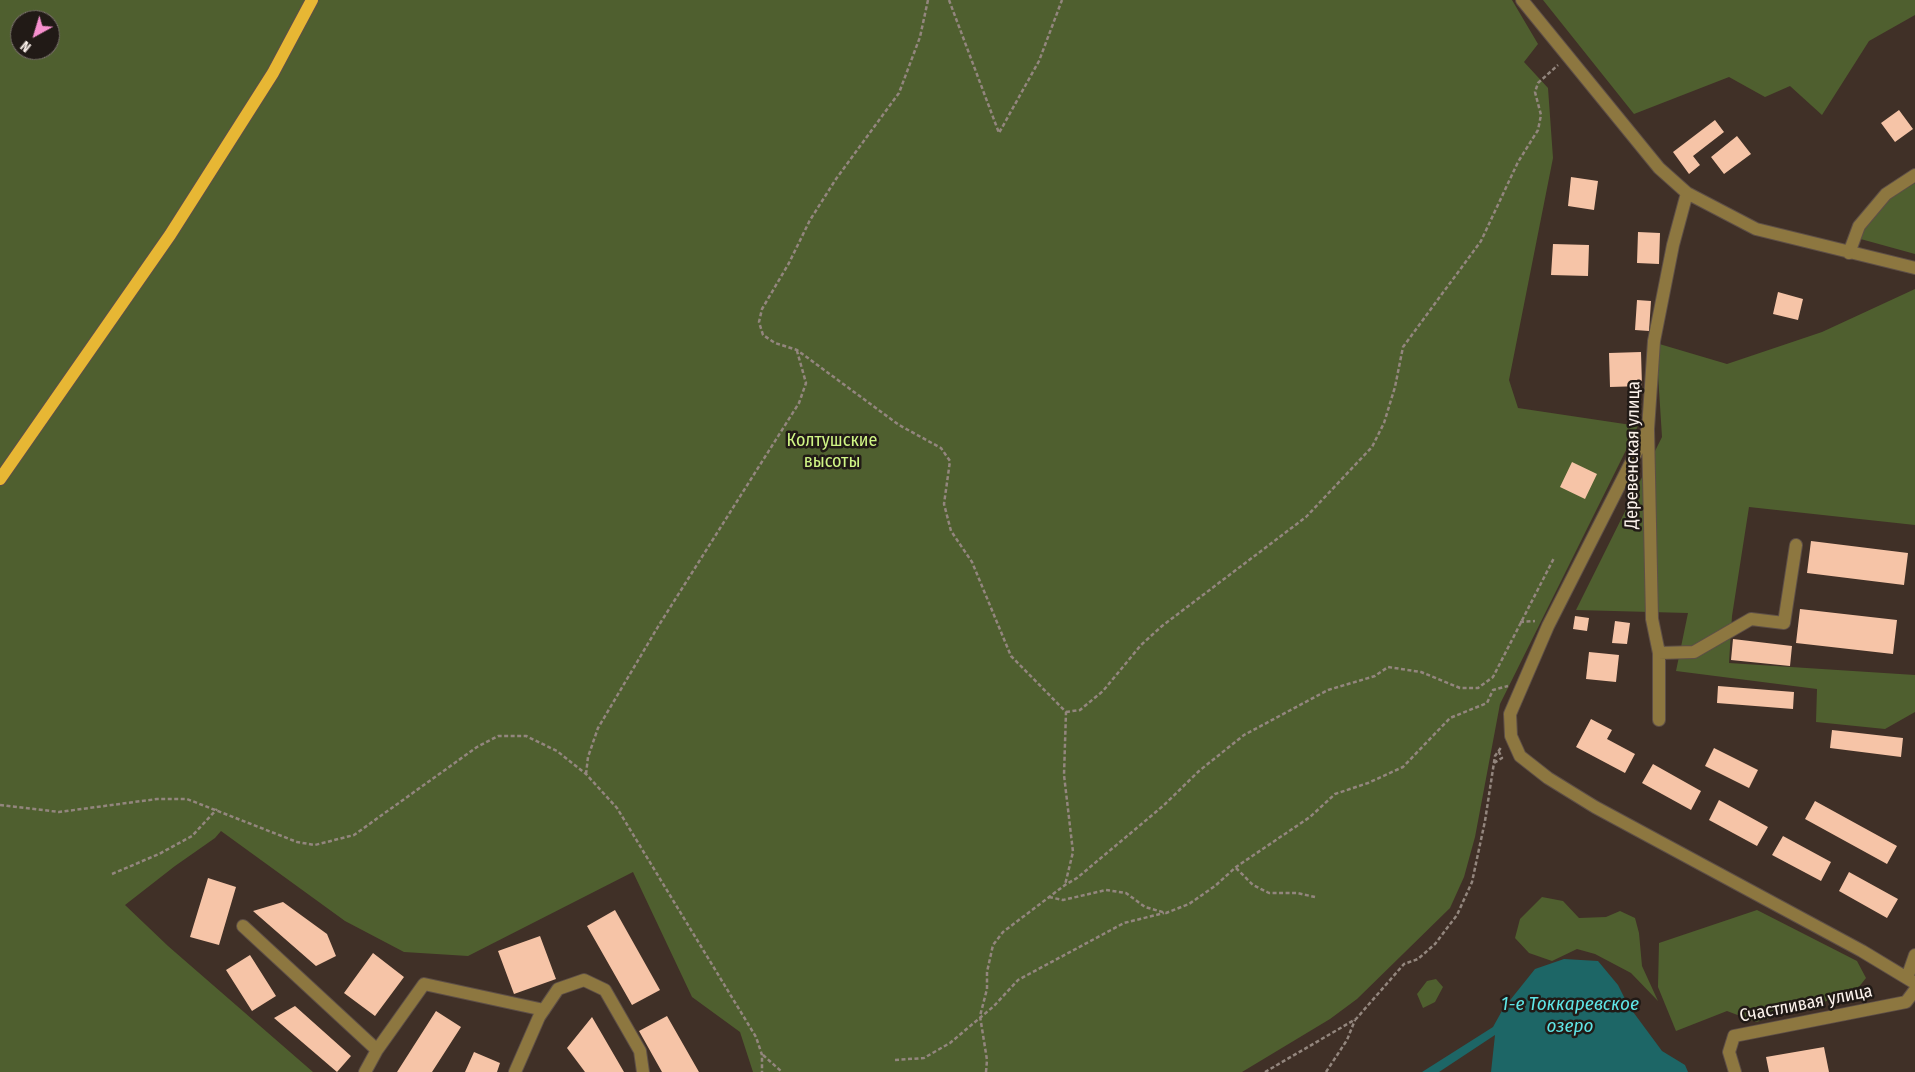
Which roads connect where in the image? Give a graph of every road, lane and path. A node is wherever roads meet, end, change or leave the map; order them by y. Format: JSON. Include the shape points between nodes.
{"nodes":[{"id":1,"x":312,"y":0,"type":"edge"},
{"id":2,"x":928,"y":0,"type":"edge"},
{"id":3,"x":949,"y":0,"type":"edge"},
{"id":4,"x":1062,"y":0,"type":"edge"},
{"id":5,"x":1522,"y":0,"type":"edge"},
{"id":6,"x":1567,"y":57,"type":"junction"},
{"id":7,"x":1915,"y":175,"type":"edge"},
{"id":8,"x":1687,"y":193,"type":"junction"},
{"id":9,"x":1849,"y":253,"type":"junction"},
{"id":10,"x":1915,"y":268,"type":"edge"},
{"id":11,"x":797,"y":350,"type":"junction"},
{"id":12,"x":1648,"y":429,"type":"junction"},
{"id":13,"x":0,"y":479,"type":"edge"},
{"id":14,"x":1796,"y":545,"type":"dead end"},
{"id":15,"x":1554,"y":558,"type":"dead end"},
{"id":16,"x":1659,"y":653,"type":"junction"},
{"id":17,"x":1523,"y":685,"type":"junction"},
{"id":18,"x":1066,"y":712,"type":"junction"},
{"id":19,"x":1659,"y":720,"type":"dead end"},
{"id":20,"x":1498,"y":750,"type":"dead end"},
{"id":21,"x":1495,"y":756,"type":"dead end"},
{"id":22,"x":1494,"y":763,"type":"junction"},
{"id":23,"x":586,"y":774,"type":"junction"},
{"id":24,"x":0,"y":805,"type":"edge"},
{"id":25,"x":217,"y":809,"type":"junction"},
{"id":26,"x":1236,"y":867,"type":"junction"},
{"id":27,"x":112,"y":874,"type":"dead end"},
{"id":28,"x":1065,"y":885,"type":"junction"},
{"id":29,"x":1049,"y":897,"type":"junction"},
{"id":30,"x":1315,"y":897,"type":"dead end"},
{"id":31,"x":1166,"y":913,"type":"junction"},
{"id":32,"x":243,"y":926,"type":"dead end"},
{"id":33,"x":1915,"y":955,"type":"edge"},
{"id":34,"x":1911,"y":980,"type":"edge"},
{"id":35,"x":1915,"y":990,"type":"edge"},
{"id":36,"x":544,"y":1010,"type":"junction"},
{"id":37,"x":980,"y":1016,"type":"junction"},
{"id":38,"x":1356,"y":1019,"type":"junction"},
{"id":39,"x":377,"y":1050,"type":"junction"},
{"id":40,"x":762,"y":1055,"type":"junction"},
{"id":41,"x":895,"y":1060,"type":"dead end"},
{"id":42,"x":365,"y":1072,"type":"edge"},
{"id":43,"x":515,"y":1072,"type":"edge"},
{"id":44,"x":643,"y":1072,"type":"edge"},
{"id":45,"x":762,"y":1072,"type":"edge"},
{"id":46,"x":782,"y":1072,"type":"edge"},
{"id":47,"x":986,"y":1072,"type":"edge"},
{"id":48,"x":1264,"y":1072,"type":"edge"},
{"id":49,"x":1326,"y":1072,"type":"edge"},
{"id":50,"x":1735,"y":1072,"type":"edge"}],
"edges":[{"from":1,"to":13,"type":"main road","via":[[273,73],[170,235]]},
{"from":2,"to":11,"type":"path","via":[[920,37],[898,93],[810,220],[790,263],[762,309],[759,322],[763,335]]},
{"from":3,"to":4,"type":"path","via":[[999,133],[1039,62]]},
{"from":5,"to":6,"type":"street"},
{"from":6,"to":8,"type":"street","via":[[1659,168]]},
{"from":6,"to":18,"type":"path","via":[[1538,83],[1536,92],[1541,116],[1538,130],[1518,162],[1481,241],[1403,347],[1384,423],[1372,446],[1306,517],[1162,626],[1080,710]]},
{"from":7,"to":9,"type":"street","via":[[1886,194],[1859,226]]},
{"from":8,"to":9,"type":"street","via":[[1756,229]]},
{"from":8,"to":12,"type":"street","name":"Деревенская улица","via":[[1654,341]]},
{"from":9,"to":10,"type":"street"},
{"from":11,"to":18,"type":"path","via":[[899,425],[941,448],[950,461],[944,504],[951,531],[972,562],[1011,656]]},
{"from":11,"to":23,"type":"path","via":[[806,383],[799,403],[602,720],[588,757]]},
{"from":12,"to":16,"type":"street","name":"Деревенская улица","via":[[1652,620]]},
{"from":12,"to":17,"type":"street","via":[[1548,626]]},
{"from":14,"to":16,"type":"street","via":[[1784,623],[1751,619],[1694,652]]},
{"from":15,"to":28,"type":"path","via":[[1492,677],[1478,688],[1460,688],[1421,672],[1388,667],[1375,676],[1328,690],[1244,734],[1126,838]]},
{"from":16,"to":19,"type":"street","name":"Деревенская улица"},
{"from":17,"to":26,"type":"path","via":[[1493,690],[1487,703],[1450,718],[1403,767],[1335,794],[1310,817]]},
{"from":17,"to":34,"type":"street","via":[[1510,714],[1511,736],[1520,756],[1548,778]]},
{"from":18,"to":28,"type":"path","via":[[1064,775],[1073,852]]},
{"from":20,"to":22,"type":"path","via":[[1502,758]]},
{"from":21,"to":22,"type":"path"},
{"from":22,"to":38,"type":"path","via":[[1472,882],[1457,915],[1435,944],[1418,959],[1404,964]]},
{"from":23,"to":25,"type":"path","via":[[557,751],[526,736],[498,736],[345,838],[314,845],[297,842]]},
{"from":23,"to":40,"type":"path","via":[[617,808],[756,1037]]},
{"from":24,"to":25,"type":"path","via":[[59,812],[157,799],[187,799]]},
{"from":25,"to":27,"type":"path","via":[[192,836]]},
{"from":26,"to":30,"type":"path","via":[[1253,885],[1269,893]]},
{"from":26,"to":31,"type":"path","via":[[1189,904]]},
{"from":28,"to":29,"type":"path"},
{"from":29,"to":31,"type":"path","via":[[1063,900],[1106,890],[1126,893],[1145,907]]},
{"from":29,"to":37,"type":"path","via":[[1003,932],[993,945]]},
{"from":31,"to":37,"type":"path","via":[[1124,923],[1018,980]]},
{"from":32,"to":39,"type":"street"},
{"from":33,"to":34,"type":"street"},
{"from":35,"to":50,"type":"street","name":"Счастливая улица","via":[[1906,1002],[1734,1036],[1729,1052]]},
{"from":36,"to":39,"type":"street","via":[[424,984]]},
{"from":36,"to":43,"type":"street"},
{"from":36,"to":44,"type":"street","via":[[558,989],[584,980],[605,990],[640,1051]]},
{"from":37,"to":41,"type":"path","via":[[950,1043],[924,1058]]},
{"from":37,"to":47,"type":"path"},
{"from":38,"to":48,"type":"path"},
{"from":38,"to":49,"type":"path","via":[[1347,1040]]},
{"from":39,"to":42,"type":"street"},
{"from":40,"to":45,"type":"path"},
{"from":40,"to":46,"type":"path"}]}
